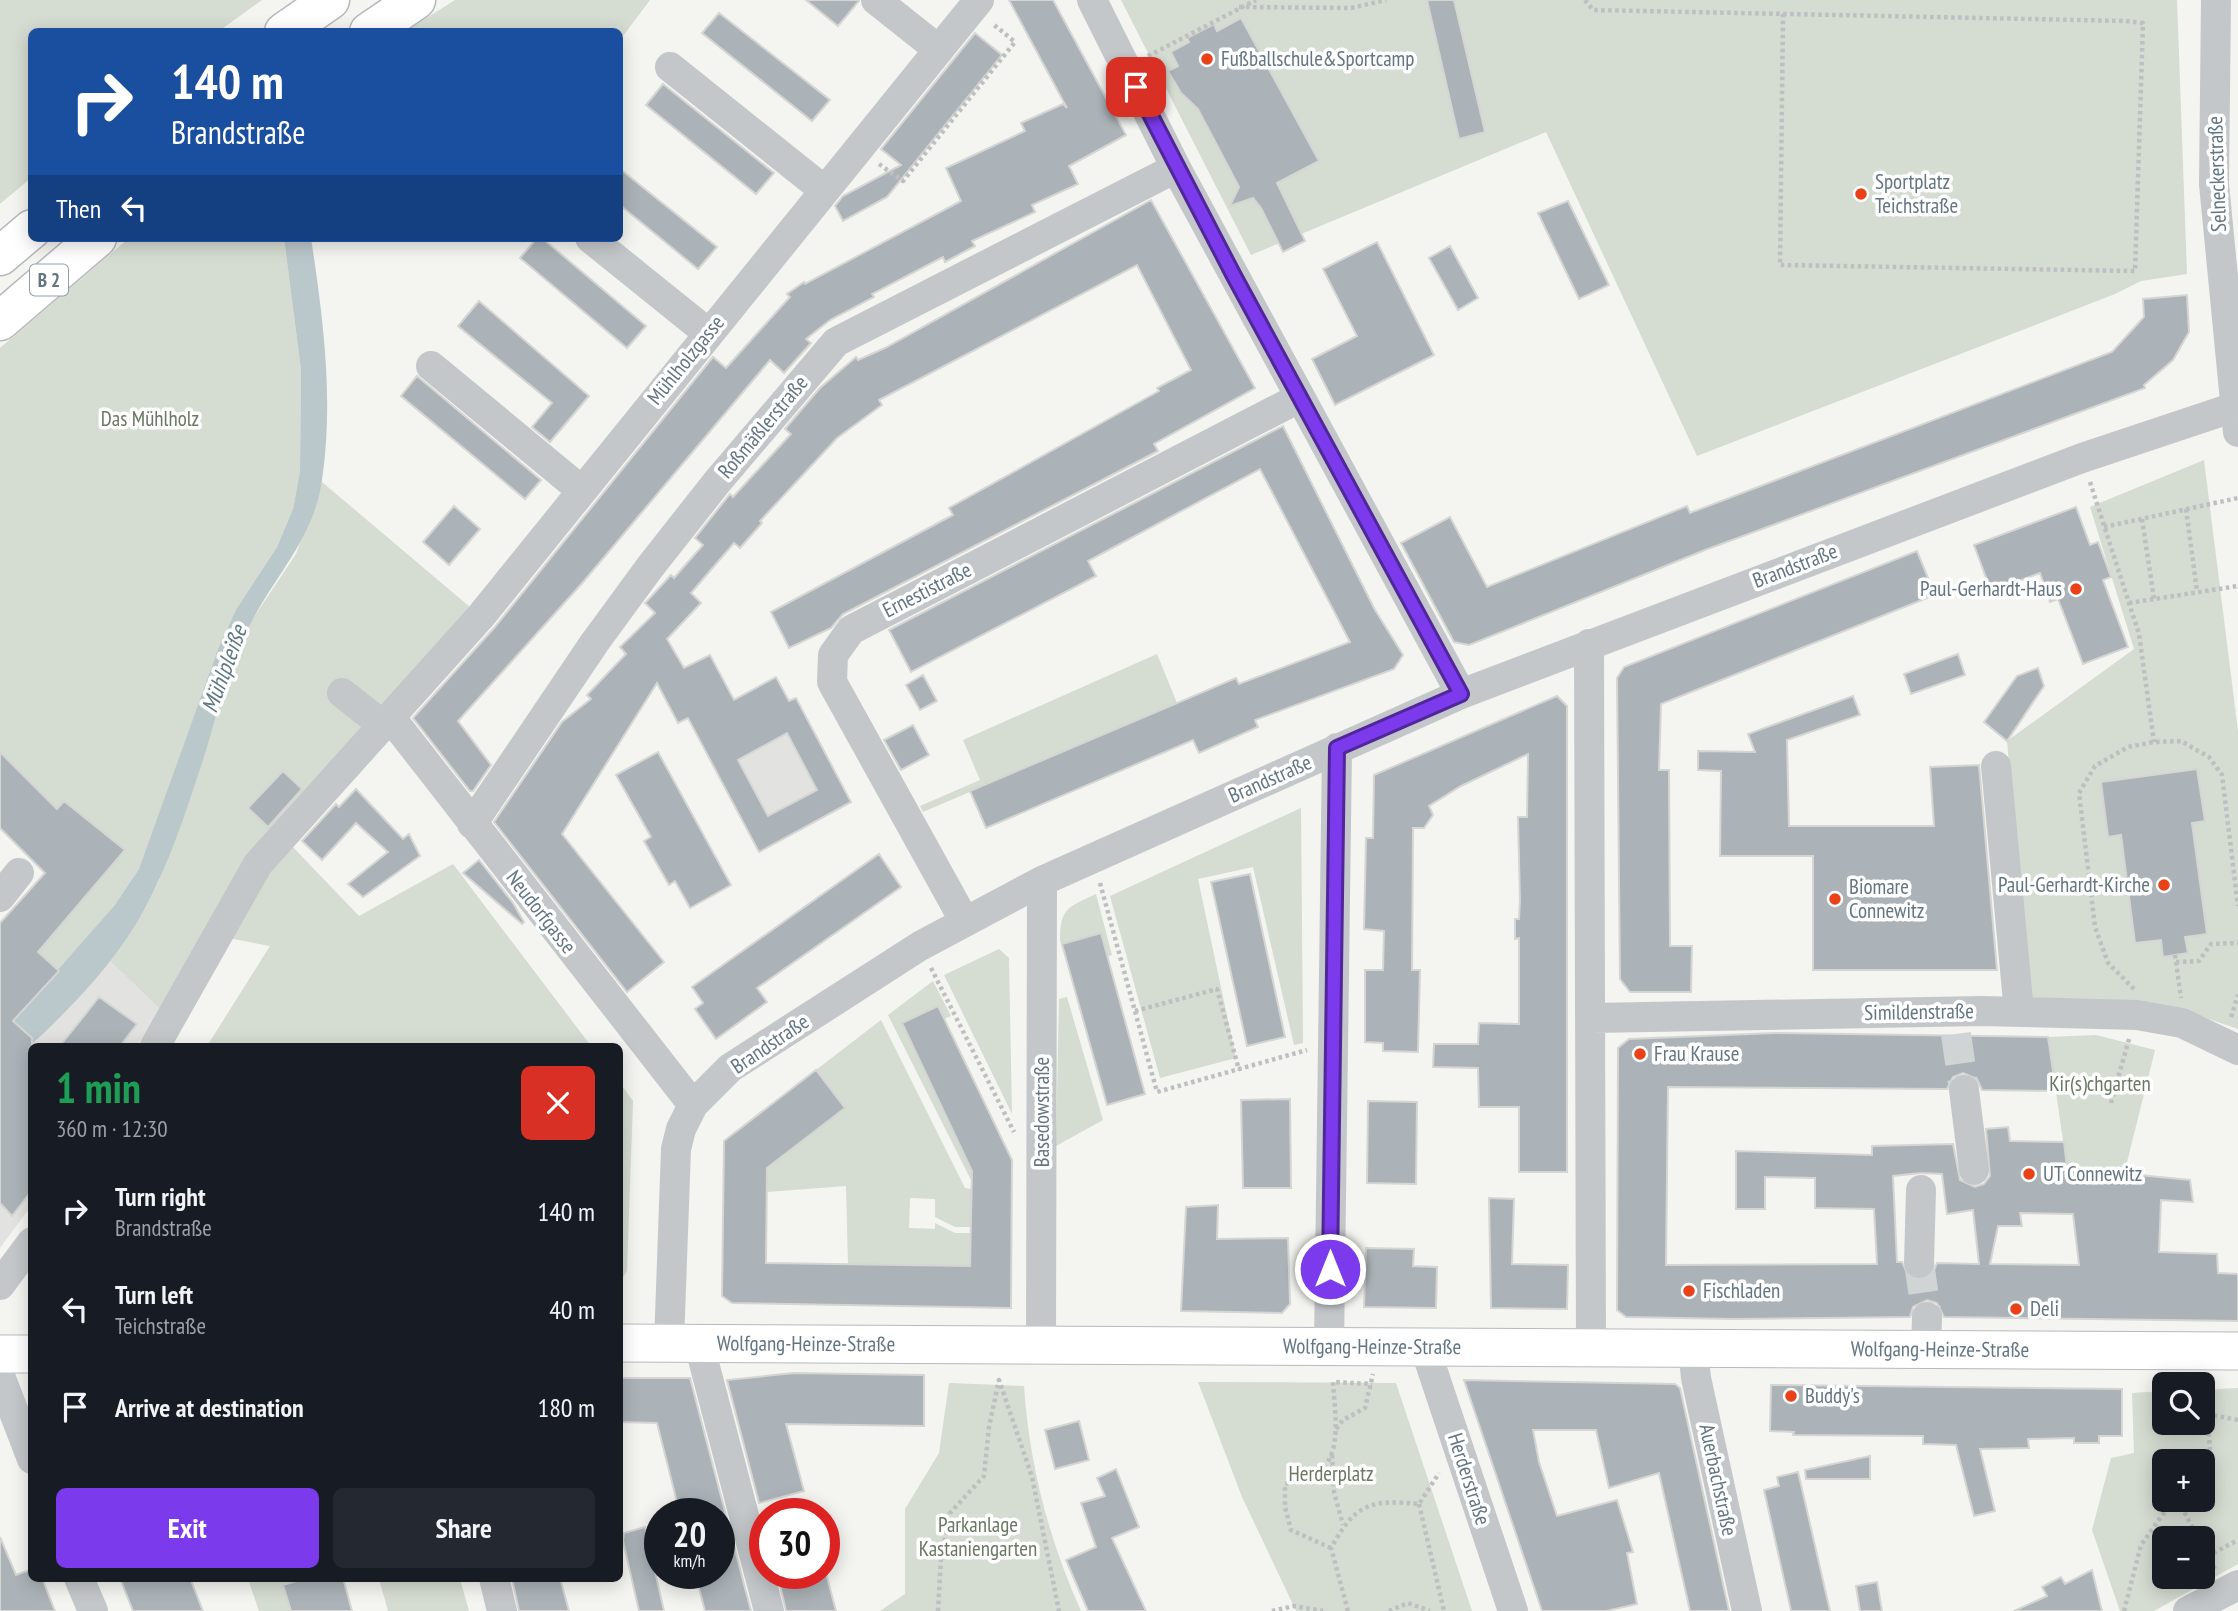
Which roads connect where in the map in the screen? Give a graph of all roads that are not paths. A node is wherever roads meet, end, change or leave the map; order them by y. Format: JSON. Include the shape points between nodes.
{"nodes":[{"id":1,"x":330,"y":0,"type":"edge"},
{"id":2,"x":416,"y":0,"type":"edge"},
{"id":3,"x":876,"y":0,"type":"edge"},
{"id":4,"x":1092,"y":0,"type":"edge"},
{"id":5,"x":2216,"y":0,"type":"edge"},
{"id":6,"x":976,"y":4,"type":"edge"},
{"id":7,"x":289,"y":28,"type":"edge"},
{"id":8,"x":375,"y":28,"type":"edge"},
{"id":9,"x":939,"y":50,"type":"junction"},
{"id":10,"x":670,"y":67,"type":"dead end"},
{"id":11,"x":1176,"y":168,"type":"junction"},
{"id":12,"x":824,"y":190,"type":"junction"},
{"id":13,"x":28,"y":232,"type":"edge"},
{"id":14,"x":92,"y":242,"type":"edge"},
{"id":15,"x":595,"y":242,"type":"edge"},
{"id":16,"x":0,"y":256,"type":"edge"},
{"id":17,"x":0,"y":321,"type":"edge"},
{"id":18,"x":708,"y":333,"type":"junction"},
{"id":19,"x":431,"y":366,"type":"dead end"},
{"id":20,"x":1299,"y":398,"type":"junction"},
{"id":21,"x":2237,"y":414,"type":"edge"},
{"id":22,"x":581,"y":490,"type":"junction"},
{"id":23,"x":1589,"y":644,"type":"junction"},
{"id":24,"x":341,"y":693,"type":"dead end"},
{"id":25,"x":1461,"y":694,"type":"junction"},
{"id":26,"x":387,"y":722,"type":"junction"},
{"id":27,"x":1337,"y":748,"type":"junction"},
{"id":28,"x":1996,"y":766,"type":"dead end"},
{"id":29,"x":472,"y":824,"type":"junction"},
{"id":30,"x":19,"y":873,"type":"dead end"},
{"id":31,"x":1042,"y":881,"type":"junction"},
{"id":32,"x":0,"y":897,"type":"edge"},
{"id":33,"x":965,"y":922,"type":"junction"},
{"id":34,"x":2019,"y":1012,"type":"junction"},
{"id":35,"x":1592,"y":1018,"type":"junction"},
{"id":36,"x":157,"y":1043,"type":"edge"},
{"id":37,"x":2238,"y":1050,"type":"edge"},
{"id":38,"x":1964,"y":1090,"type":"tunnel mouth"},
{"id":39,"x":693,"y":1105,"type":"junction"},
{"id":40,"x":1975,"y":1171,"type":"dead end"},
{"id":41,"x":1921,"y":1190,"type":"dead end"},
{"id":42,"x":28,"y":1247,"type":"edge"},
{"id":43,"x":1919,"y":1263,"type":"tunnel mouth"},
{"id":44,"x":0,"y":1284,"type":"edge"},
{"id":45,"x":623,"y":1343,"type":"edge"},
{"id":46,"x":1041,"y":1343,"type":"junction"},
{"id":47,"x":684,"y":1344,"type":"junction"},
{"id":48,"x":1329,"y":1347,"type":"junction"},
{"id":49,"x":1425,"y":1348,"type":"junction"},
{"id":50,"x":1591,"y":1348,"type":"junction"},
{"id":51,"x":1693,"y":1349,"type":"junction"},
{"id":52,"x":2238,"y":1351,"type":"edge"},
{"id":53,"x":2127,"y":1353,"type":"junction"},
{"id":54,"x":0,"y":1354,"type":"edge"},
{"id":55,"x":28,"y":1354,"type":"edge"},
{"id":56,"x":2220,"y":1369,"type":"edge"},
{"id":57,"x":0,"y":1376,"type":"edge"},
{"id":58,"x":28,"y":1449,"type":"edge"},
{"id":59,"x":81,"y":1582,"type":"edge"},
{"id":60,"x":495,"y":1582,"type":"edge"},
{"id":61,"x":2238,"y":1585,"type":"edge"},
{"id":62,"x":93,"y":1611,"type":"edge"},
{"id":63,"x":502,"y":1611,"type":"edge"},
{"id":64,"x":769,"y":1611,"type":"edge"},
{"id":65,"x":1513,"y":1611,"type":"edge"},
{"id":66,"x":1747,"y":1611,"type":"edge"},
{"id":67,"x":2188,"y":1611,"type":"edge"}],
"edges":[{"from":1,"to":7,"type":"highway"},
{"from":2,"to":8,"type":"highway"},
{"from":3,"to":9,"type":"street"},
{"from":4,"to":11,"type":"street"},
{"from":5,"to":21,"type":"street","name":"Selneckerstraße","via":[[2214,184]]},
{"from":6,"to":9,"type":"street","name":"Mühlholzgasse"},
{"from":9,"to":12,"type":"street","name":"Mühlholzgasse"},
{"from":10,"to":12,"type":"street"},
{"from":11,"to":20,"type":"street"},
{"from":11,"to":29,"type":"street","name":"Roßmäßlerstraße","via":[[836,342],[650,567]]},
{"from":12,"to":18,"type":"street","name":"Mühlholzgasse"},
{"from":13,"to":16,"type":"highway","number":"B 2"},
{"from":14,"to":17,"type":"highway","number":"B 2"},
{"from":15,"to":18,"type":"street"},
{"from":18,"to":22,"type":"street","name":"Mühlholzgasse"},
{"from":19,"to":22,"type":"street"},
{"from":20,"to":25,"type":"street"},
{"from":20,"to":33,"type":"street","name":"Ernestistraße","via":[[851,630],[833,655],[832,682]]},
{"from":21,"to":23,"type":"street","name":"Brandstraße","via":[[2070,463]]},
{"from":22,"to":26,"type":"street","name":"Mühlholzgasse","via":[[481,616]]},
{"from":23,"to":25,"type":"street","name":"Brandstraße"},
{"from":23,"to":35,"type":"street"},
{"from":24,"to":26,"type":"street","name":"Neudorfgasse"},
{"from":25,"to":27,"type":"street","name":"Brandstraße"},
{"from":26,"to":29,"type":"street","name":"Neudorfgasse"},
{"from":26,"to":36,"type":"street","name":"Mühlholzgasse","via":[[258,864]]},
{"from":27,"to":31,"type":"street","name":"Brandstraße"},
{"from":27,"to":48,"type":"street"},
{"from":28,"to":34,"type":"street"},
{"from":29,"to":39,"type":"street","name":"Neudorfgasse"},
{"from":30,"to":32,"type":"street"},
{"from":31,"to":33,"type":"street","name":"Brandstraße"},
{"from":31,"to":46,"type":"street","name":"Basedowstraße"},
{"from":33,"to":39,"type":"street","name":"Brandstraße","via":[[920,946],[730,1069]]},
{"from":34,"to":35,"type":"street","name":"Simildenstraße","via":[[1954,1023]]},
{"from":34,"to":37,"type":"street","name":"Simildenstraße","via":[[2137,1015],[2182,1023]]},
{"from":35,"to":50,"type":"street"},
{"from":38,"to":40,"type":"street"},
{"from":39,"to":47,"type":"street","name":"Brandstraße","via":[[676,1149]]},
{"from":41,"to":43,"type":"street"},
{"from":42,"to":44,"type":"street"},
{"from":45,"to":47,"type":"main road","name":"Wolfgang-Heinze-Straße"},
{"from":46,"to":47,"type":"main road","name":"Wolfgang-Heinze-Straße"},
{"from":46,"to":48,"type":"main road","name":"Wolfgang-Heinze-Straße"},
{"from":47,"to":64,"type":"street","name":"Brandstraße"},
{"from":48,"to":49,"type":"main road","name":"Wolfgang-Heinze-Straße"},
{"from":49,"to":50,"type":"main road","name":"Wolfgang-Heinze-Straße"},
{"from":49,"to":65,"type":"street","name":"Herderstraße"},
{"from":50,"to":51,"type":"main road","name":"Wolfgang-Heinze-Straße"},
{"from":51,"to":53,"type":"main road","name":"Wolfgang-Heinze-Straße","via":[[1927,1334]]},
{"from":51,"to":66,"type":"street","name":"Auerbachstraße"},
{"from":52,"to":53,"type":"main road","name":"Wolfgang-Heinze-Straße"},
{"from":53,"to":56,"type":"main road","name":"Wolfgang-Heinze-Straße","via":[[2180,1367]]},
{"from":54,"to":55,"type":"main road"},
{"from":57,"to":58,"type":"street"},
{"from":59,"to":62,"type":"street"},
{"from":60,"to":63,"type":"street"},
{"from":61,"to":67,"type":"street"}]}
